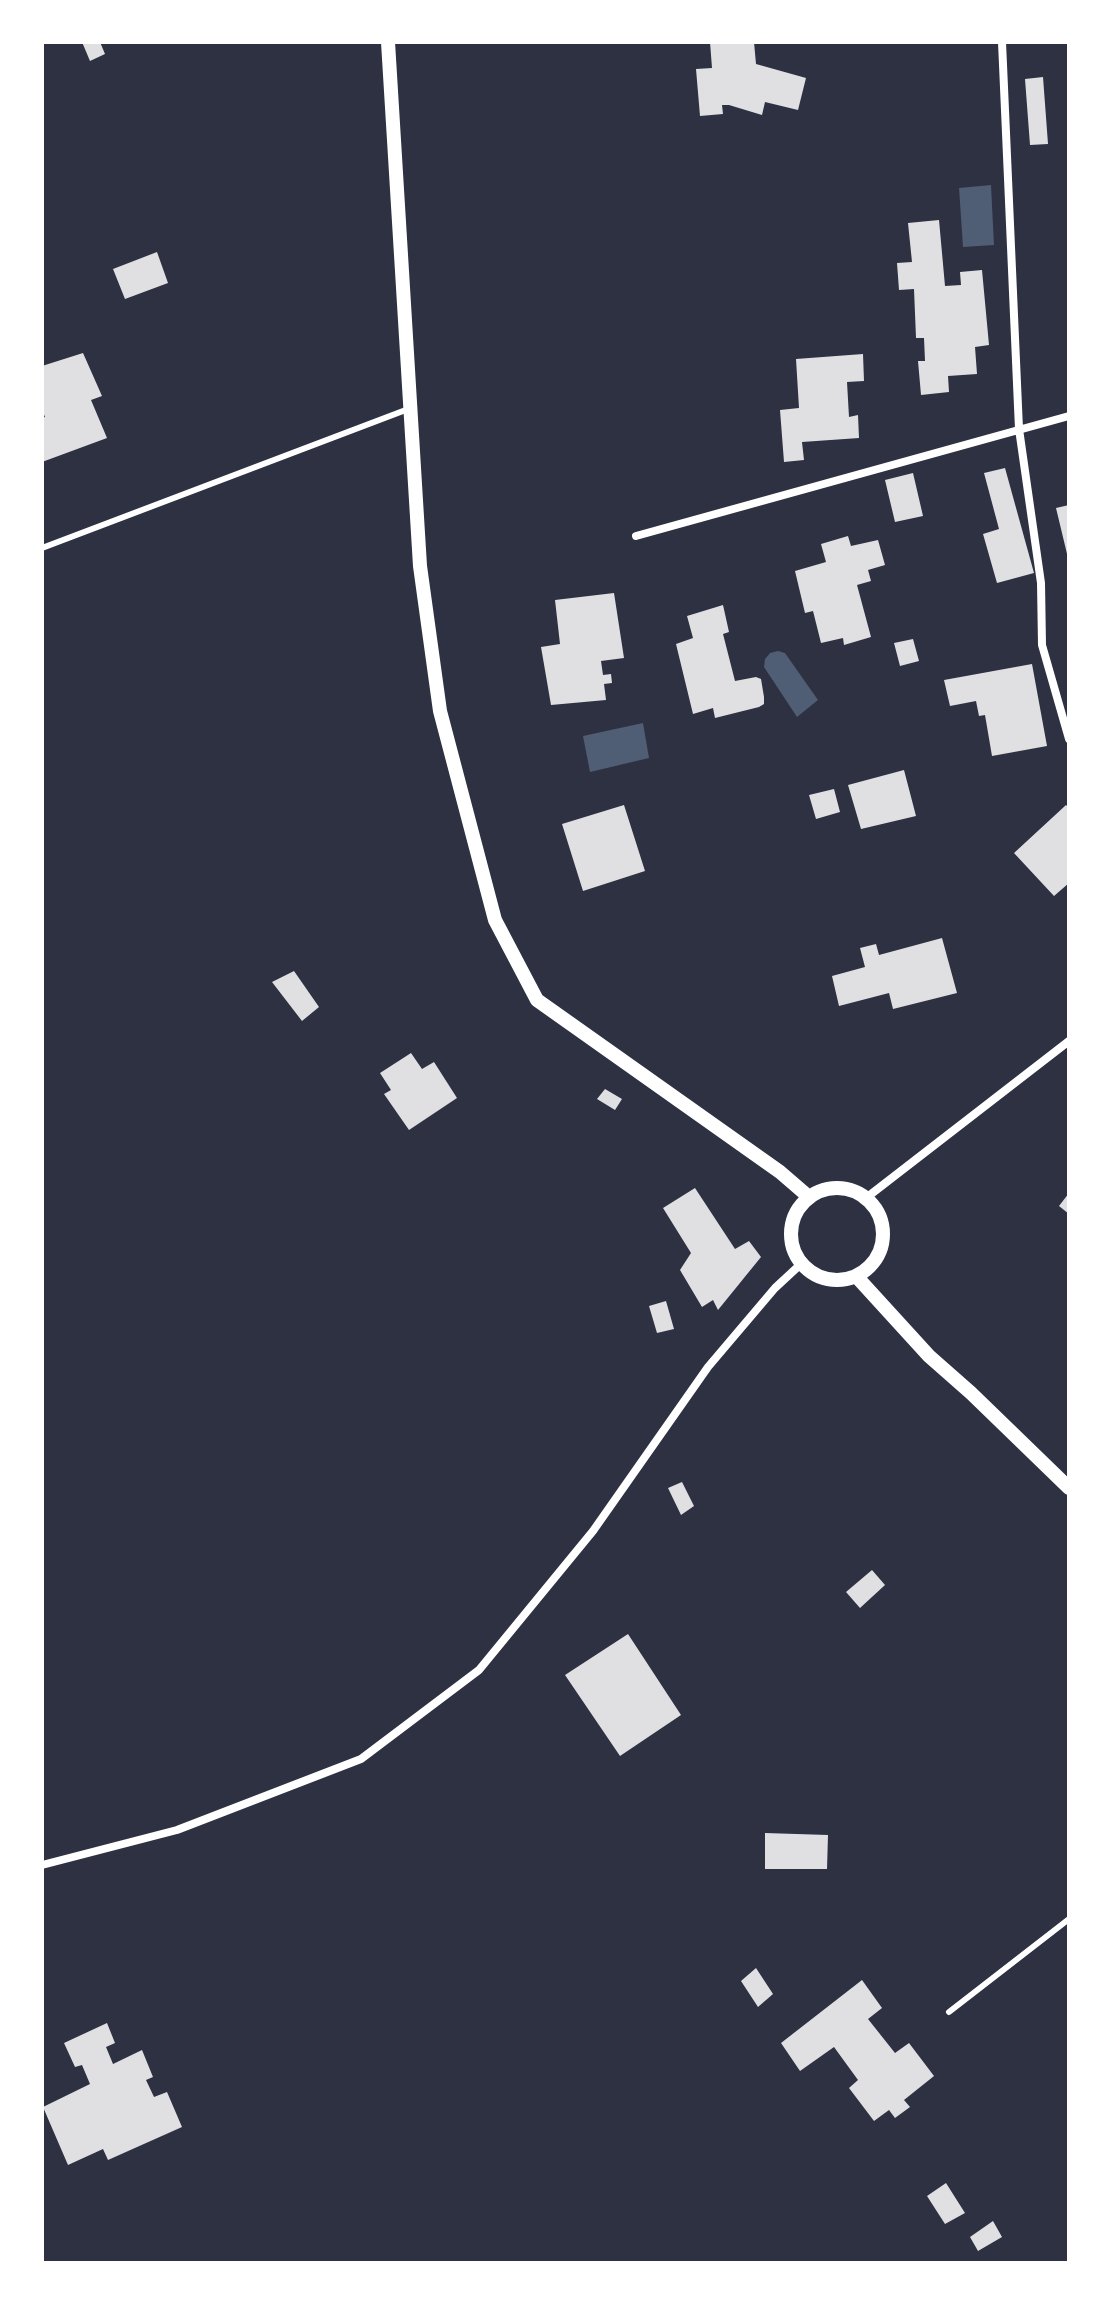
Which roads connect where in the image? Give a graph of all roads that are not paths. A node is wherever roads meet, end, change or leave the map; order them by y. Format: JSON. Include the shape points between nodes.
{"nodes":[{"id":1,"x":388,"y":42,"type":"edge"},
{"id":2,"x":1002,"y":42,"type":"edge"},
{"id":3,"x":411,"y":408,"type":"junction"},
{"id":4,"x":1069,"y":416,"type":"edge"},
{"id":5,"x":1019,"y":429,"type":"junction"},
{"id":6,"x":636,"y":536,"type":"dead end"},
{"id":7,"x":42,"y":548,"type":"edge"},
{"id":8,"x":1069,"y":739,"type":"edge"},
{"id":9,"x":1069,"y":1041,"type":"edge"},
{"id":10,"x":809,"y":1197,"type":"junction"},
{"id":11,"x":866,"y":1198,"type":"junction"},
{"id":12,"x":802,"y":1263,"type":"junction"},
{"id":13,"x":856,"y":1276,"type":"junction"},
{"id":14,"x":1069,"y":1488,"type":"edge"},
{"id":15,"x":42,"y":1865,"type":"edge"},
{"id":16,"x":1069,"y":1919,"type":"edge"},
{"id":17,"x":949,"y":2012,"type":"dead end"}],
"edges":[{"from":1,"to":3,"type":"street"},
{"from":2,"to":5,"type":"street"},
{"from":3,"to":7,"type":"lane"},
{"from":3,"to":10,"type":"street","via":[[420,566],[440,711],[495,920],[537,1000]]},
{"from":4,"to":5,"type":"street"},
{"from":5,"to":6,"type":"street"},
{"from":5,"to":8,"type":"street","via":[[1041,583],[1042,645]]},
{"from":9,"to":11,"type":"street"},
{"from":10,"to":11,"type":"street","via":[[847,1188]]},
{"from":10,"to":12,"type":"street","via":[[793,1218],[791,1234]]},
{"from":11,"to":13,"type":"street","via":[[881,1216],[883,1237],[877,1258]]},
{"from":12,"to":13,"type":"street","via":[[822,1278]]},
{"from":12,"to":15,"type":"street","via":[[708,1367],[593,1531],[479,1670],[361,1759],[177,1830]]},
{"from":13,"to":14,"type":"street","via":[[929,1356]]},
{"from":16,"to":17,"type":"lane"}]}
